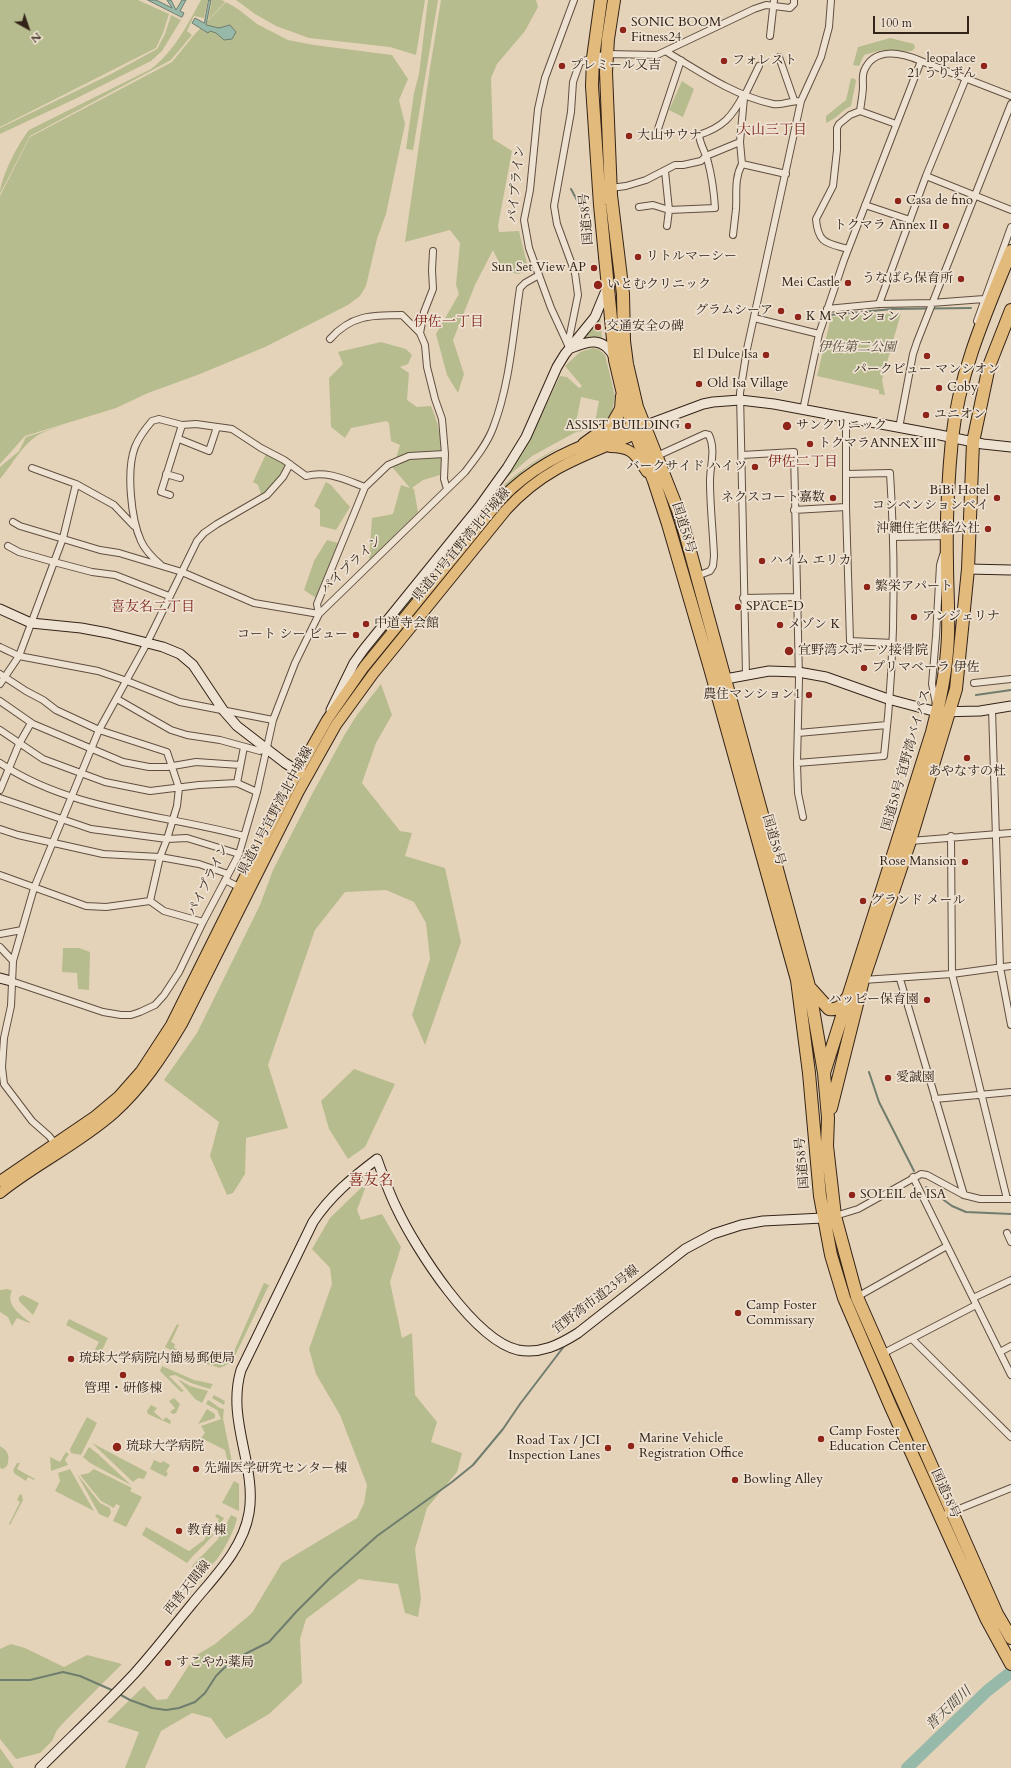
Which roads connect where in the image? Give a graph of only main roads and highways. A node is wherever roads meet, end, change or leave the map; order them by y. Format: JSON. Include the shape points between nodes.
{"nodes":[{"id":1,"x":601,"y":0,"type":"edge"},
{"id":2,"x":614,"y":0,"type":"edge"},
{"id":3,"x":1011,"y":252,"type":"edge"},
{"id":4,"x":1011,"y":310,"type":"edge"},
{"id":5,"x":623,"y":394,"type":"junction"},
{"id":6,"x":637,"y":429,"type":"junction"},
{"id":7,"x":584,"y":444,"type":"junction"},
{"id":8,"x":606,"y":447,"type":"junction"},
{"id":9,"x":654,"y":481,"type":"junction"},
{"id":10,"x":303,"y":774,"type":"junction"},
{"id":11,"x":858,"y":983,"type":"junction"},
{"id":12,"x":809,"y":986,"type":"junction"},
{"id":13,"x":852,"y":1026,"type":"junction"},
{"id":14,"x":806,"y":1051,"type":"junction"},
{"id":15,"x":825,"y":1067,"type":"junction"},
{"id":16,"x":812,"y":1106,"type":"junction"},
{"id":17,"x":828,"y":1118,"type":"junction"},
{"id":18,"x":58,"y":1147,"type":"junction"},
{"id":19,"x":0,"y":1181,"type":"edge"},
{"id":20,"x":0,"y":1193,"type":"edge"},
{"id":21,"x":829,"y":1217,"type":"junction"},
{"id":22,"x":1011,"y":1638,"type":"edge"},
{"id":23,"x":1010,"y":1663,"type":"edge"}],
"edges":[{"from":1,"to":5,"type":"highway","name":"国道58号","via":[[592,86],[594,124],[607,287],[615,360]]},
{"from":2,"to":6,"type":"highway","name":"国道58号","via":[[607,54],[606,106],[610,188],[623,294],[626,356],[637,407]]},
{"from":3,"to":11,"type":"highway","name":"国道58号 宜野湾バイパス","via":[[977,334],[964,377],[952,438],[947,540],[948,650],[943,686]]},
{"from":4,"to":11,"type":"highway","name":"国道58号 宜野湾バイパス","via":[[989,366],[973,442],[968,569],[957,684],[910,841]]},
{"from":5,"to":6,"type":"highway","name":"国道58号"},
{"from":5,"to":7,"type":"highway","via":[[621,408],[613,423]]},
{"from":6,"to":7,"type":"main road","name":"県道81号宜野湾北中城線"},
{"from":6,"to":8,"type":"main road","name":"県道81号宜野湾北中城線"},
{"from":6,"to":9,"type":"highway","name":"国道58号"},
{"from":6,"to":12,"type":"highway","name":"国道58号","via":[[657,456],[681,518]]},
{"from":7,"to":10,"type":"main road","name":"県道81号宜野湾北中城線","via":[[544,464],[510,490],[364,667],[327,720]]},
{"from":8,"to":9,"type":"main road","via":[[623,448],[633,453]]},
{"from":8,"to":10,"type":"main road","name":"県道81号宜野湾北中城線","via":[[560,467],[516,498],[373,674]]},
{"from":9,"to":14,"type":"highway","name":"国道58号","via":[[789,948],[797,980]]},
{"from":10,"to":18,"type":"main road","name":"県道81号宜野湾北中城線","via":[[239,886],[157,1049],[142,1071],[119,1096]]},
{"from":10,"to":18,"type":"main road","name":"県道81号宜野湾北中城線","via":[[182,1024],[166,1051],[147,1078],[126,1101],[100,1124]]},
{"from":11,"to":12,"type":"highway","via":[[842,1006],[832,1010],[825,1007]]},
{"from":11,"to":13,"type":"highway","name":"国道58号 宜野湾バイパス"},
{"from":11,"to":15,"type":"highway","name":"国道58号 宜野湾バイパス"},
{"from":12,"to":15,"type":"highway","name":"国道58号"},
{"from":13,"to":15,"type":"highway","via":[[835,1058]]},
{"from":13,"to":17,"type":"highway","name":"国道58号 宜野湾バイパス"},
{"from":14,"to":15,"type":"highway"},
{"from":14,"to":16,"type":"highway","name":"国道58号"},
{"from":15,"to":16,"type":"highway","name":"国道58号 宜野湾バイパス"},
{"from":15,"to":17,"type":"highway","name":"国道58号"},
{"from":16,"to":21,"type":"highway","name":"国道58号","via":[[820,1196]]},
{"from":17,"to":21,"type":"highway","name":"国道58号"},
{"from":18,"to":19,"type":"main road","name":"県道81号宜野湾北中城線"},
{"from":18,"to":20,"type":"main road","name":"県道81号宜野湾北中城線"},
{"from":21,"to":22,"type":"highway","name":"国道58号","via":[[857,1297],[997,1614]]},
{"from":21,"to":23,"type":"highway","name":"国道58号","via":[[831,1256],[844,1298],[940,1517],[987,1620]]}]}
